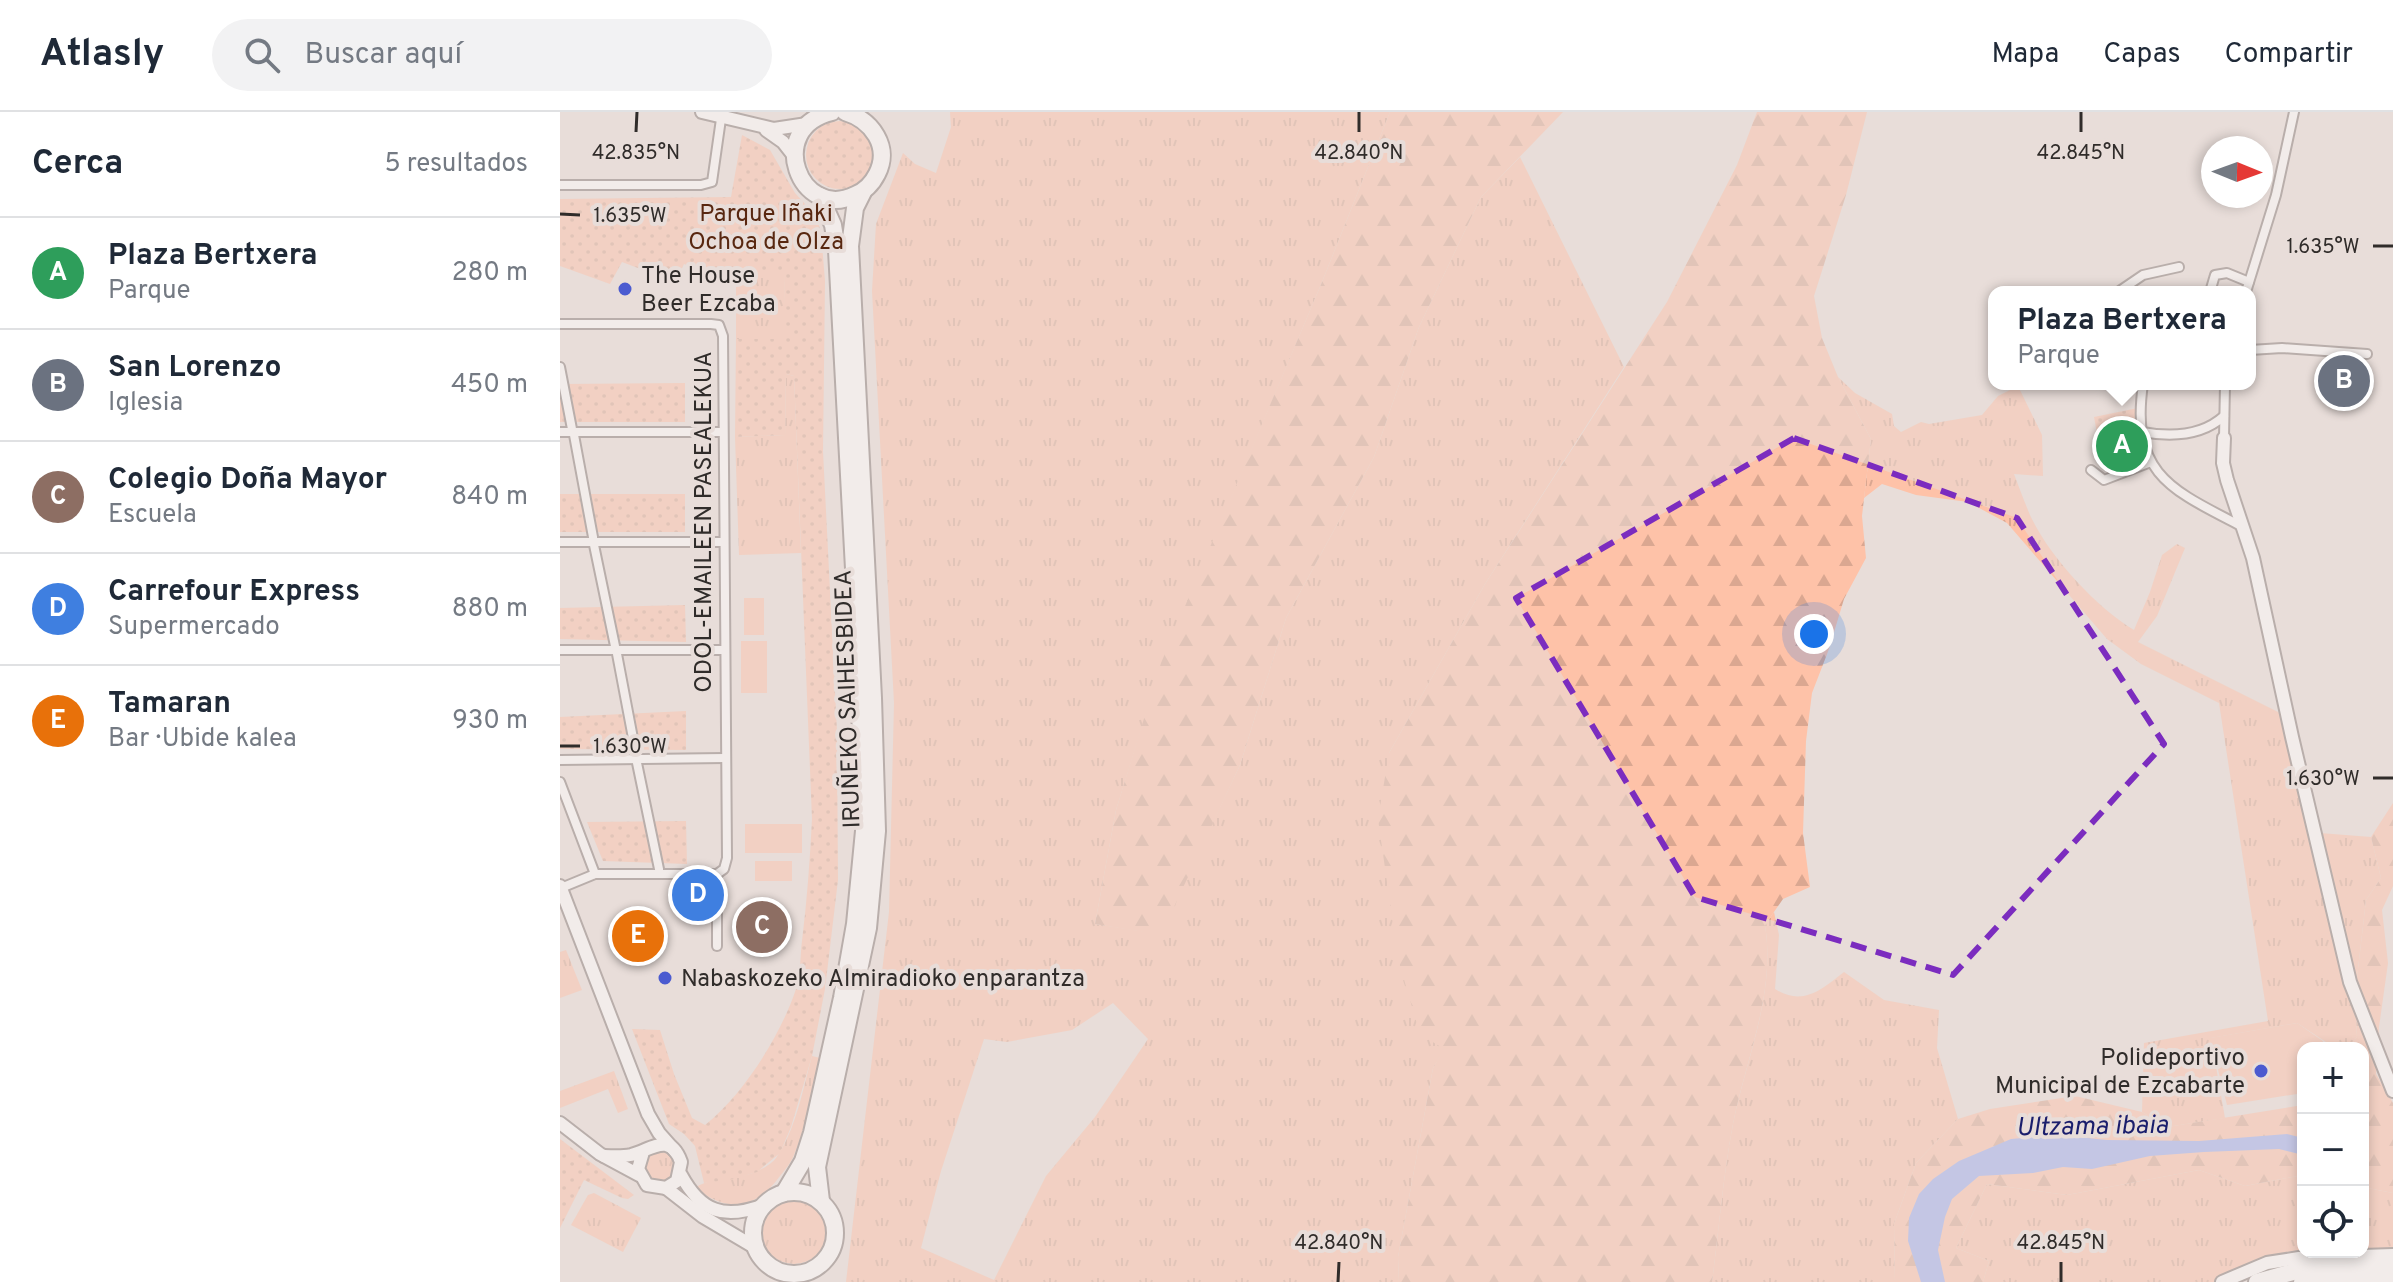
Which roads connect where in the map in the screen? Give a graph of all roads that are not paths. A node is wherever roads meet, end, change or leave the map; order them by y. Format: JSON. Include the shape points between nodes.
{"nodes":[{"id":1,"x":702,"y":112,"type":"edge"},
{"id":2,"x":2294,"y":112,"type":"edge"},
{"id":3,"x":826,"y":113,"type":"edge"},
{"id":4,"x":852,"y":113,"type":"edge"},
{"id":5,"x":722,"y":115,"type":"edge"},
{"id":6,"x":807,"y":124,"type":"junction"},
{"id":7,"x":759,"y":126,"type":"junction"},
{"id":8,"x":794,"y":156,"type":"junction"},
{"id":9,"x":560,"y":185,"type":"edge"},
{"id":10,"x":863,"y":192,"type":"junction"},
{"id":11,"x":820,"y":196,"type":"junction"},
{"id":12,"x":2179,"y":267,"type":"dead end"},
{"id":13,"x":2249,"y":282,"type":"junction"},
{"id":14,"x":2129,"y":286,"type":"edge"},
{"id":15,"x":2212,"y":286,"type":"edge"},
{"id":16,"x":2248,"y":286,"type":"edge"},
{"id":17,"x":560,"y":324,"type":"edge"},
{"id":18,"x":2256,"y":350,"type":"edge"},
{"id":19,"x":2367,"y":354,"type":"dead end"},
{"id":20,"x":560,"y":367,"type":"edge"},
{"id":21,"x":2142,"y":390,"type":"edge"},
{"id":22,"x":2225,"y":390,"type":"edge"},
{"id":23,"x":2224,"y":416,"type":"junction"},
{"id":24,"x":560,"y":432,"type":"edge"},
{"id":25,"x":723,"y":432,"type":"junction"},
{"id":26,"x":2142,"y":432,"type":"junction"},
{"id":27,"x":2224,"y":438,"type":"joint"},
{"id":28,"x":2151,"y":462,"type":"junction"},
{"id":29,"x":2091,"y":470,"type":"dead end"},
{"id":30,"x":2243,"y":527,"type":"junction"},
{"id":31,"x":560,"y":542,"type":"edge"},
{"id":32,"x":723,"y":542,"type":"junction"},
{"id":33,"x":560,"y":650,"type":"edge"},
{"id":34,"x":724,"y":650,"type":"junction"},
{"id":35,"x":725,"y":758,"type":"junction"},
{"id":36,"x":560,"y":760,"type":"edge"},
{"id":37,"x":560,"y":782,"type":"edge"},
{"id":38,"x":659,"y":869,"type":"dead end"},
{"id":39,"x":595,"y":874,"type":"junction"},
{"id":40,"x":717,"y":874,"type":"junction"},
{"id":41,"x":560,"y":887,"type":"edge"},
{"id":42,"x":717,"y":946,"type":"dead end"},
{"id":43,"x":2393,"y":1091,"type":"edge"},
{"id":44,"x":648,"y":1114,"type":"junction"},
{"id":45,"x":560,"y":1123,"type":"edge"},
{"id":46,"x":644,"y":1150,"type":"junction"},
{"id":47,"x":675,"y":1151,"type":"junction"},
{"id":48,"x":604,"y":1156,"type":"junction"},
{"id":49,"x":639,"y":1175,"type":"junction"},
{"id":50,"x":681,"y":1175,"type":"junction"},
{"id":51,"x":666,"y":1188,"type":"junction"},
{"id":52,"x":784,"y":1193,"type":"junction"},
{"id":53,"x":821,"y":1201,"type":"junction"},
{"id":54,"x":764,"y":1205,"type":"junction"},
{"id":55,"x":756,"y":1248,"type":"junction"},
{"id":56,"x":2393,"y":1255,"type":"edge"},
{"id":57,"x":823,"y":1262,"type":"junction"},
{"id":58,"x":2393,"y":1265,"type":"edge"},
{"id":59,"x":782,"y":1276,"type":"edge"},
{"id":60,"x":2393,"y":1276,"type":"edge"},
{"id":61,"x":2312,"y":1281,"type":"edge"},
{"id":62,"x":819,"y":1282,"type":"edge"},
{"id":63,"x":2222,"y":1282,"type":"edge"},
{"id":64,"x":2257,"y":1282,"type":"edge"},
{"id":65,"x":2302,"y":1282,"type":"edge"},
{"id":66,"x":2336,"y":1282,"type":"edge"}],
"edges":[{"from":1,"to":5,"type":"street"},
{"from":2,"to":13,"type":"street","via":[[2282,175]]},
{"from":3,"to":6,"type":"highway"},
{"from":4,"to":10,"type":"highway","name":"IRUÑEKO SAIHESBIDEA","via":[[876,133],[882,158],[873,183]]},
{"from":5,"to":7,"type":"street"},
{"from":5,"to":9,"type":"street","via":[[712,182]]},
{"from":6,"to":7,"type":"street","via":[[790,129]]},
{"from":6,"to":8,"type":"highway"},
{"from":7,"to":8,"type":"street"},
{"from":8,"to":11,"type":"highway","name":"IRUÑEKO SAIHESBIDEA","via":[[801,179]]},
{"from":10,"to":11,"type":"highway","via":[[849,198]]},
{"from":10,"to":53,"type":"highway","name":"IRUÑEKO SAIHESBIDEA","via":[[855,208],[850,246],[877,831],[868,928],[817,1167]]},
{"from":11,"to":52,"type":"highway","name":"IRUÑEKO SAIHESBIDEA","via":[[837,250],[864,831],[839,1013],[812,1133]]},
{"from":12,"to":14,"type":"street","via":[[2143,275]]},
{"from":13,"to":15,"type":"street","via":[[2227,273],[2215,275]]},
{"from":13,"to":16,"type":"street"},
{"from":17,"to":25,"type":"street","name":"ODOL-EMAILEEN PASEALEKUA","via":[[719,325]]},
{"from":18,"to":19,"type":"street"},
{"from":20,"to":38,"type":"street"},
{"from":21,"to":26,"type":"street"},
{"from":22,"to":23,"type":"street"},
{"from":23,"to":26,"type":"street","via":[[2191,432]]},
{"from":23,"to":27,"type":"street"},
{"from":24,"to":25,"type":"street"},
{"from":25,"to":32,"type":"street","name":"ODOL-EMAILEEN PASEALEKUA"},
{"from":26,"to":28,"type":"street"},
{"from":27,"to":30,"type":"street","via":[[2223,463]]},
{"from":28,"to":29,"type":"street","via":[[2104,480]]},
{"from":28,"to":30,"type":"street","via":[[2175,489]]},
{"from":30,"to":43,"type":"street","via":[[2350,982]]},
{"from":31,"to":32,"type":"street"},
{"from":32,"to":34,"type":"street","name":"ODOL-EMAILEEN PASEALEKUA"},
{"from":33,"to":34,"type":"street"},
{"from":34,"to":35,"type":"street","name":"ODOL-EMAILEEN PASEALEKUA"},
{"from":35,"to":36,"type":"street"},
{"from":35,"to":40,"type":"street","name":"ODOL-EMAILEEN PASEALEKUA","via":[[727,858]]},
{"from":37,"to":39,"type":"street"},
{"from":39,"to":40,"type":"street"},
{"from":39,"to":41,"type":"street"},
{"from":40,"to":42,"type":"street","name":"ODOL-EMAILEEN PASEALEKUA"},
{"from":41,"to":44,"type":"street"},
{"from":44,"to":46,"type":"street"},
{"from":44,"to":47,"type":"street"},
{"from":45,"to":48,"type":"street"},
{"from":46,"to":47,"type":"street","via":[[658,1144]]},
{"from":46,"to":48,"type":"street","via":[[625,1157]]},
{"from":46,"to":49,"type":"street"},
{"from":47,"to":50,"type":"street"},
{"from":48,"to":49,"type":"street"},
{"from":49,"to":51,"type":"street","via":[[647,1185]]},
{"from":50,"to":51,"type":"street"},
{"from":50,"to":54,"type":"street","via":[[694,1196],[718,1211],[744,1212]]},
{"from":51,"to":55,"type":"street"},
{"from":52,"to":53,"type":"highway","via":[[797,1191]]},
{"from":52,"to":54,"type":"highway"},
{"from":53,"to":57,"type":"highway","via":[[834,1224],[835,1238]]},
{"from":54,"to":55,"type":"highway","via":[[754,1225]]},
{"from":55,"to":59,"type":"highway"},
{"from":56,"to":63,"type":"street","via":[[2267,1263]]},
{"from":57,"to":59,"type":"highway"},
{"from":57,"to":62,"type":"highway"},
{"from":58,"to":64,"type":"highway","via":[[2311,1267]]},
{"from":60,"to":61,"type":"highway"},
{"from":61,"to":65,"type":"highway"},
{"from":61,"to":66,"type":"highway"}]}
